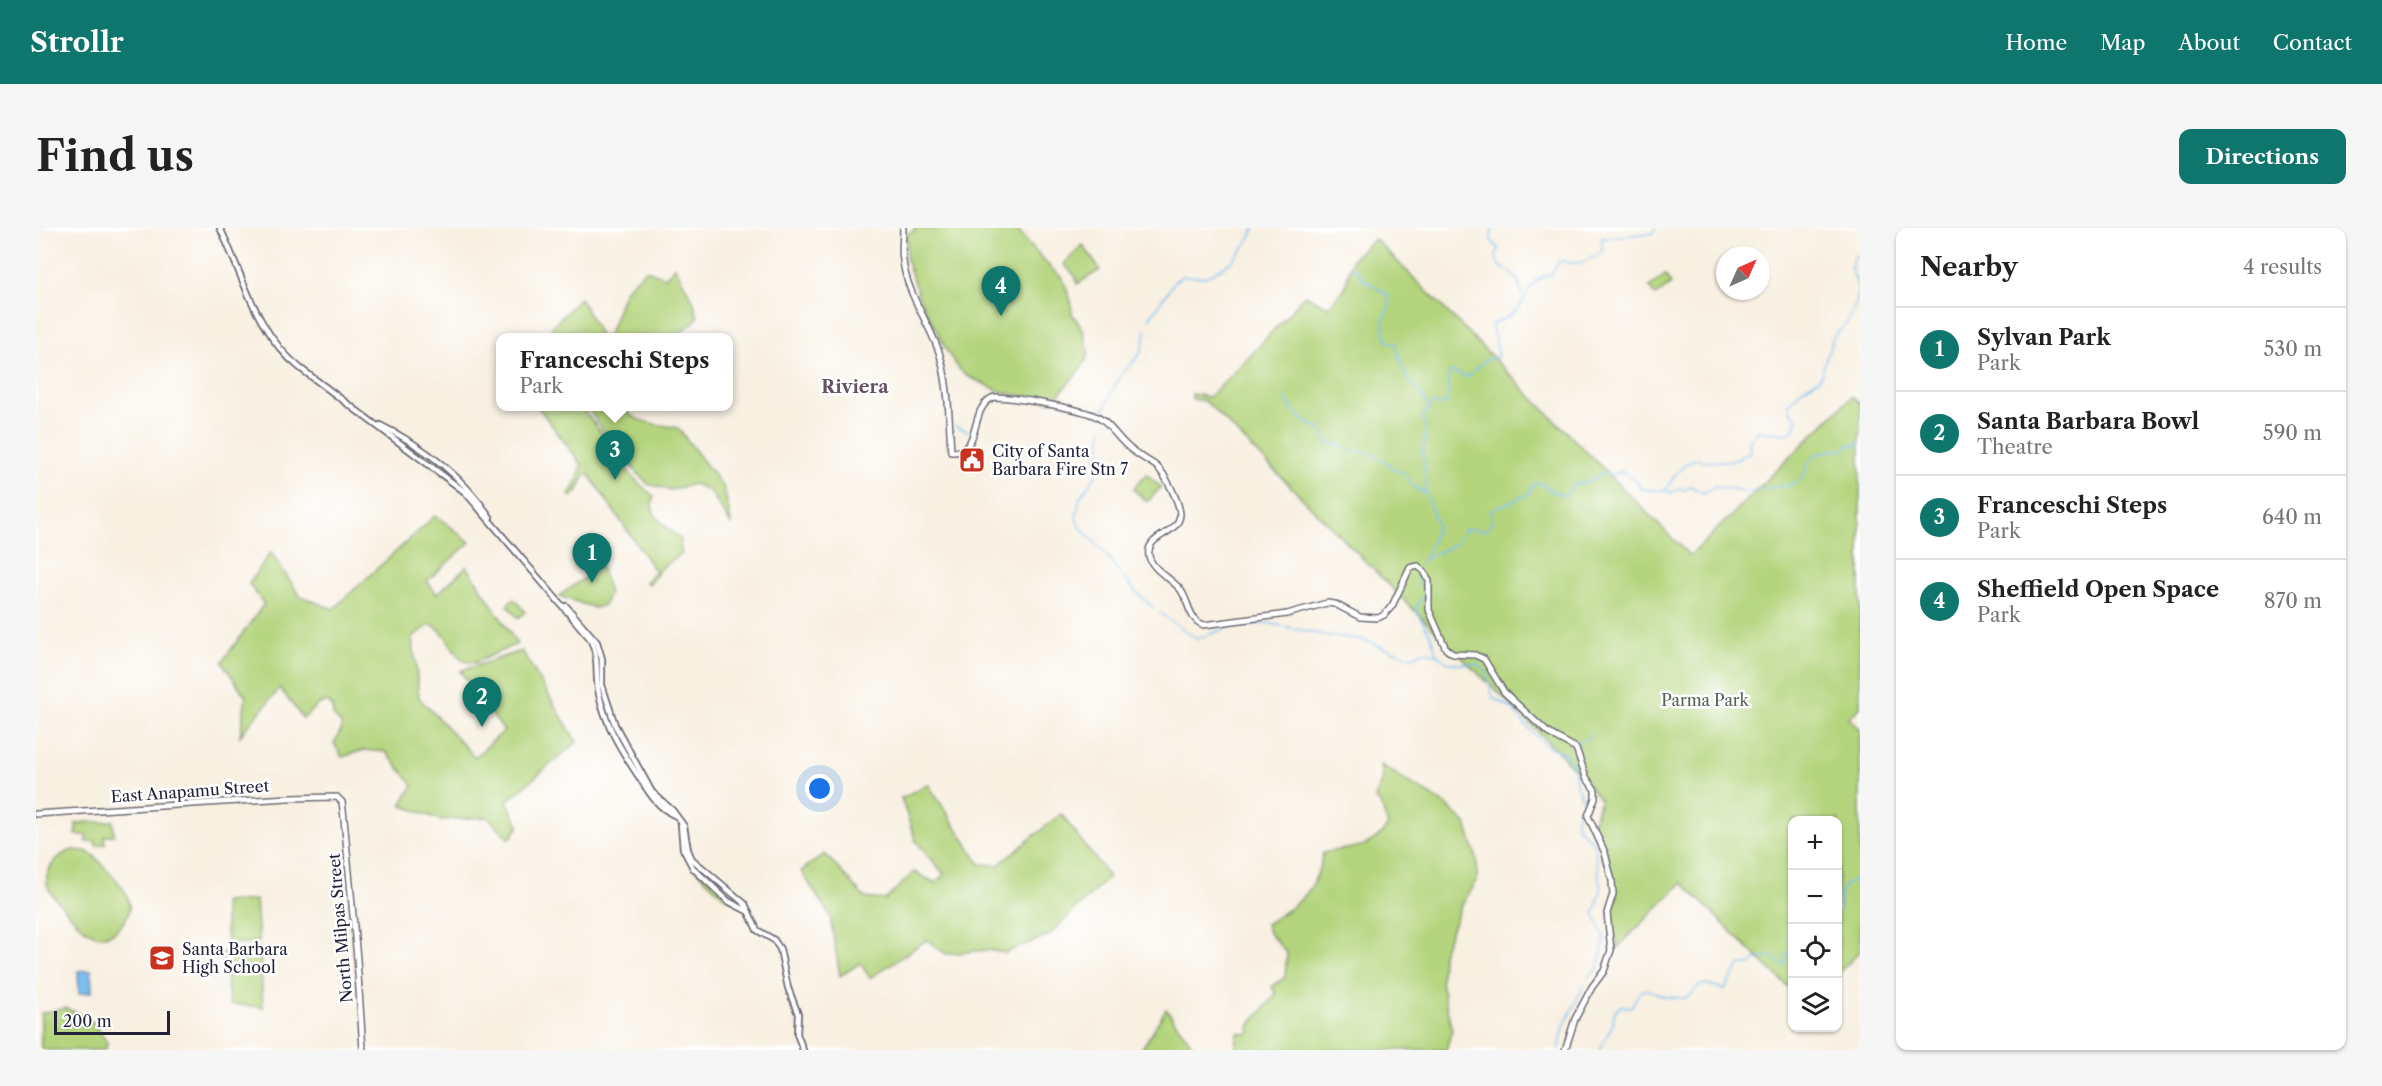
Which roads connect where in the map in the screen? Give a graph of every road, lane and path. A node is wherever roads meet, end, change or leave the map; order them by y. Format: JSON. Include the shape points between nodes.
{"nodes":[{"id":1,"x":219,"y":228,"type":"edge"},
{"id":2,"x":903,"y":228,"type":"edge"},
{"id":3,"x":558,"y":600,"type":"junction"},
{"id":4,"x":342,"y":804,"type":"joint"},
{"id":5,"x":36,"y":814,"type":"edge"},
{"id":6,"x":676,"y":816,"type":"junction"},
{"id":7,"x":363,"y":1050,"type":"edge"},
{"id":8,"x":803,"y":1050,"type":"edge"},
{"id":9,"x":1565,"y":1050,"type":"edge"}],
"edges":[{"from":1,"to":3,"type":"street","via":[[257,315],[273,341],[296,365],[458,486]]},
{"from":2,"to":9,"type":"main road","via":[[904,269],[944,370],[951,452],[968,447],[981,408],[994,398],[1080,411],[1099,418],[1130,449],[1156,466],[1168,484],[1179,517],[1173,527],[1152,542],[1149,557],[1179,588],[1193,617],[1204,625],[1287,614],[1326,603],[1360,617],[1378,618],[1392,606],[1412,567],[1420,567],[1430,586],[1430,612],[1446,649],[1486,661],[1504,692],[1548,733],[1576,748],[1595,790],[1588,816],[1612,881],[1607,912],[1611,950],[1605,971],[1575,1019]]},
{"from":3,"to":6,"type":"street","via":[[597,642],[602,685],[615,725],[652,792]]},
{"from":3,"to":6,"type":"street","via":[[595,648],[599,696],[608,726],[624,756],[651,798]]},
{"from":4,"to":5,"type":"main road","name":"East Anapamu Street","via":[[332,795]]},
{"from":4,"to":7,"type":"main road","name":"North Milpas Street"},
{"from":6,"to":8,"type":"street","via":[[683,849],[693,868],[728,901],[749,912],[758,930],[774,940],[782,952]]}]}
